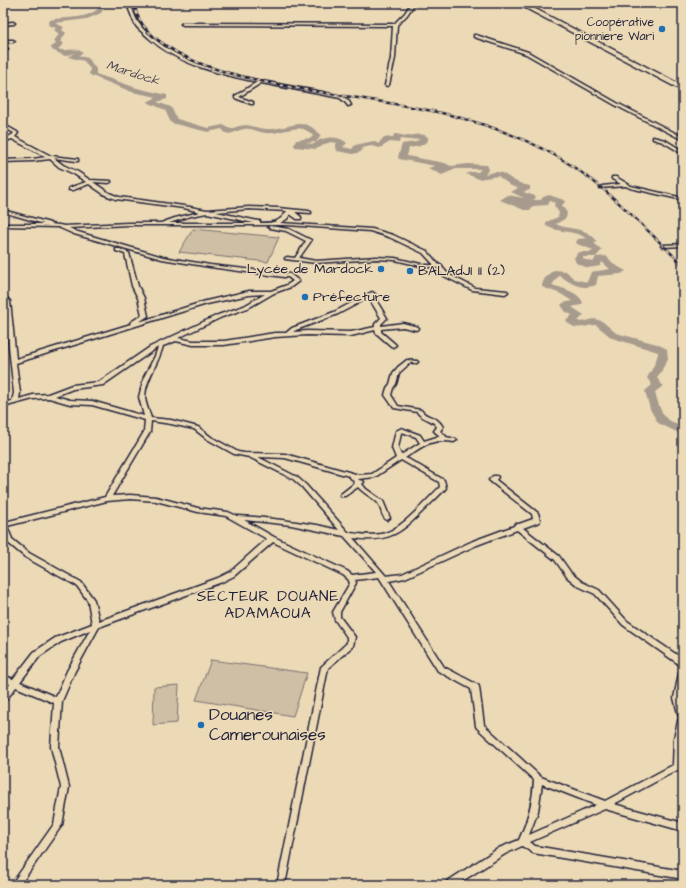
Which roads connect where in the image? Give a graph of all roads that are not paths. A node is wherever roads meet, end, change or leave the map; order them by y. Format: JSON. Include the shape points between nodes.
{"nodes":[{"id":1,"x":129,"y":3,"type":"edge"},
{"id":2,"x":413,"y":3,"type":"edge"},
{"id":3,"x":519,"y":3,"type":"edge"},
{"id":4,"x":13,"y":23,"type":"dead end"},
{"id":5,"x":3,"y":24,"type":"edge"},
{"id":6,"x":183,"y":24,"type":"dead end"},
{"id":7,"x":395,"y":25,"type":"junction"},
{"id":8,"x":475,"y":36,"type":"dead end"},
{"id":9,"x":3,"y":41,"type":"edge"},
{"id":10,"x":13,"y":41,"type":"dead end"},
{"id":11,"x":260,"y":82,"type":"junction"},
{"id":12,"x":387,"y":85,"type":"dead end"},
{"id":13,"x":683,"y":89,"type":"edge"},
{"id":14,"x":252,"y":103,"type":"dead end"},
{"id":15,"x":349,"y":105,"type":"dead end"},
{"id":16,"x":3,"y":125,"type":"edge"},
{"id":17,"x":12,"y":138,"type":"junction"},
{"id":18,"x":654,"y":138,"type":"dead end"},
{"id":19,"x":683,"y":139,"type":"edge"},
{"id":20,"x":3,"y":141,"type":"edge"},
{"id":21,"x":683,"y":147,"type":"edge"},
{"id":22,"x":676,"y":149,"type":"junction"},
{"id":23,"x":683,"y":153,"type":"edge"},
{"id":24,"x":50,"y":157,"type":"junction"},
{"id":25,"x":76,"y":160,"type":"dead end"},
{"id":26,"x":3,"y":161,"type":"edge"},
{"id":27,"x":614,"y":178,"type":"dead end"},
{"id":28,"x":109,"y":182,"type":"dead end"},
{"id":29,"x":89,"y":183,"type":"junction"},
{"id":30,"x":626,"y":185,"type":"junction"},
{"id":31,"x":602,"y":187,"type":"dead end"},
{"id":32,"x":71,"y":189,"type":"dead end"},
{"id":33,"x":683,"y":199,"type":"edge"},
{"id":34,"x":3,"y":211,"type":"edge"},
{"id":35,"x":209,"y":211,"type":"junction"},
{"id":36,"x":290,"y":211,"type":"junction"},
{"id":37,"x":309,"y":212,"type":"dead end"},
{"id":38,"x":3,"y":218,"type":"edge"},
{"id":39,"x":299,"y":218,"type":"dead end"},
{"id":40,"x":160,"y":224,"type":"junction"},
{"id":41,"x":263,"y":224,"type":"junction"},
{"id":42,"x":272,"y":224,"type":"junction"},
{"id":43,"x":3,"y":226,"type":"edge"},
{"id":44,"x":59,"y":226,"type":"junction"},
{"id":45,"x":76,"y":234,"type":"junction"},
{"id":46,"x":683,"y":245,"type":"edge"},
{"id":47,"x":663,"y":246,"type":"dead end"},
{"id":48,"x":287,"y":258,"type":"dead end"},
{"id":49,"x":296,"y":259,"type":"junction"},
{"id":50,"x":440,"y":266,"type":"junction"},
{"id":51,"x":272,"y":292,"type":"junction"},
{"id":52,"x":505,"y":292,"type":"dead end"},
{"id":53,"x":3,"y":297,"type":"edge"},
{"id":54,"x":378,"y":328,"type":"junction"},
{"id":55,"x":416,"y":328,"type":"dead end"},
{"id":56,"x":115,"y":331,"type":"junction"},
{"id":57,"x":288,"y":334,"type":"junction"},
{"id":58,"x":393,"y":345,"type":"dead end"},
{"id":59,"x":13,"y":362,"type":"junction"},
{"id":60,"x":415,"y":362,"type":"dead end"},
{"id":61,"x":49,"y":396,"type":"junction"},
{"id":62,"x":15,"y":402,"type":"junction"},
{"id":63,"x":3,"y":405,"type":"edge"},
{"id":64,"x":148,"y":419,"type":"junction"},
{"id":65,"x":442,"y":438,"type":"junction"},
{"id":66,"x":454,"y":440,"type":"dead end"},
{"id":67,"x":423,"y":442,"type":"junction"},
{"id":68,"x":251,"y":456,"type":"junction"},
{"id":69,"x":399,"y":458,"type":"junction"},
{"id":70,"x":352,"y":476,"type":"junction"},
{"id":71,"x":495,"y":477,"type":"dead end"},
{"id":72,"x":368,"y":478,"type":"junction"},
{"id":73,"x":358,"y":483,"type":"junction"},
{"id":74,"x":343,"y":495,"type":"dead end"},
{"id":75,"x":107,"y":499,"type":"junction"},
{"id":76,"x":238,"y":518,"type":"junction"},
{"id":77,"x":387,"y":518,"type":"dead end"},
{"id":78,"x":3,"y":525,"type":"edge"},
{"id":79,"x":517,"y":526,"type":"junction"},
{"id":80,"x":345,"y":533,"type":"junction"},
{"id":81,"x":272,"y":539,"type":"junction"},
{"id":82,"x":6,"y":542,"type":"edge"},
{"id":83,"x":383,"y":576,"type":"junction"},
{"id":84,"x":352,"y":578,"type":"junction"},
{"id":85,"x":96,"y":624,"type":"junction"},
{"id":86,"x":683,"y":663,"type":"edge"},
{"id":87,"x":683,"y":673,"type":"edge"},
{"id":88,"x":3,"y":678,"type":"edge"},
{"id":89,"x":15,"y":682,"type":"junction"},
{"id":90,"x":3,"y":698,"type":"edge"},
{"id":91,"x":58,"y":701,"type":"junction"},
{"id":92,"x":680,"y":764,"type":"edge"},
{"id":93,"x":538,"y":779,"type":"junction"},
{"id":94,"x":605,"y":805,"type":"junction"},
{"id":95,"x":683,"y":828,"type":"edge"},
{"id":96,"x":522,"y":842,"type":"junction"},
{"id":97,"x":683,"y":875,"type":"edge"},
{"id":98,"x":15,"y":885,"type":"edge"},
{"id":99,"x":281,"y":885,"type":"edge"},
{"id":100,"x":449,"y":885,"type":"edge"}],
"edges":[{"from":1,"to":11,"type":"street","via":[[138,27],[167,50],[205,67]]},
{"from":2,"to":7,"type":"street"},
{"from":3,"to":13,"type":"highway"},
{"from":4,"to":5,"type":"street"},
{"from":6,"to":7,"type":"street"},
{"from":7,"to":12,"type":"street","via":[[393,58]]},
{"from":8,"to":19,"type":"street","via":[[528,54]]},
{"from":9,"to":10,"type":"street"},
{"from":11,"to":14,"type":"street","via":[[236,97]]},
{"from":11,"to":15,"type":"street","via":[[341,97],[348,101]]},
{"from":16,"to":17,"type":"street","via":[[16,132]]},
{"from":17,"to":20,"type":"street"},
{"from":17,"to":24,"type":"street"},
{"from":18,"to":22,"type":"street"},
{"from":21,"to":22,"type":"street"},
{"from":22,"to":23,"type":"street"},
{"from":24,"to":25,"type":"street"},
{"from":24,"to":26,"type":"street"},
{"from":24,"to":29,"type":"street"},
{"from":27,"to":30,"type":"street"},
{"from":28,"to":29,"type":"street"},
{"from":29,"to":32,"type":"street"},
{"from":29,"to":35,"type":"street","via":[[118,198]]},
{"from":30,"to":31,"type":"street"},
{"from":30,"to":33,"type":"street"},
{"from":34,"to":38,"type":"street"},
{"from":34,"to":44,"type":"street"},
{"from":35,"to":36,"type":"street"},
{"from":35,"to":40,"type":"street"},
{"from":35,"to":41,"type":"street"},
{"from":36,"to":37,"type":"street"},
{"from":36,"to":39,"type":"street"},
{"from":36,"to":42,"type":"street","via":[[285,218]]},
{"from":40,"to":41,"type":"street"},
{"from":40,"to":44,"type":"street","via":[[73,228]]},
{"from":41,"to":42,"type":"street"},
{"from":41,"to":49,"type":"street","via":[[287,230],[310,240]]},
{"from":42,"to":50,"type":"street","via":[[378,232],[425,252]]},
{"from":43,"to":44,"type":"street"},
{"from":44,"to":45,"type":"street"},
{"from":45,"to":51,"type":"street","via":[[162,258],[290,276],[296,281]]},
{"from":45,"to":56,"type":"street","via":[[127,253],[145,316]]},
{"from":46,"to":47,"type":"street"},
{"from":48,"to":49,"type":"street"},
{"from":49,"to":50,"type":"street","via":[[316,262],[376,258]]},
{"from":50,"to":52,"type":"street","via":[[446,275],[474,289]]},
{"from":51,"to":56,"type":"street","via":[[249,293],[206,303]]},
{"from":51,"to":61,"type":"street","via":[[246,307],[220,316],[152,348],[101,384],[72,387]]},
{"from":53,"to":59,"type":"street","via":[[7,301]]},
{"from":54,"to":55,"type":"street","via":[[403,325]]},
{"from":54,"to":57,"type":"street","via":[[351,334]]},
{"from":54,"to":57,"type":"street","via":[[378,324],[384,318],[372,294]]},
{"from":54,"to":58,"type":"street","via":[[380,335]]},
{"from":56,"to":59,"type":"street"},
{"from":57,"to":64,"type":"street","via":[[224,343],[193,343],[175,339],[161,345],[147,377],[142,397]]},
{"from":59,"to":62,"type":"street","via":[[17,393]]},
{"from":60,"to":65,"type":"street","via":[[410,361],[396,372],[388,395],[396,407],[419,411],[422,416],[433,418],[439,423],[437,431]]},
{"from":61,"to":62,"type":"street"},
{"from":61,"to":64,"type":"street","via":[[70,402],[102,405]]},
{"from":62,"to":63,"type":"street"},
{"from":64,"to":68,"type":"street","via":[[196,428],[236,453]]},
{"from":64,"to":75,"type":"street","via":[[144,436]]},
{"from":65,"to":66,"type":"street"},
{"from":65,"to":67,"type":"street"},
{"from":67,"to":69,"type":"street"},
{"from":67,"to":69,"type":"street","via":[[421,438],[407,431],[398,432],[395,448]]},
{"from":68,"to":70,"type":"street","via":[[285,456]]},
{"from":68,"to":80,"type":"street","via":[[295,478]]},
{"from":69,"to":72,"type":"street"},
{"from":69,"to":80,"type":"street","via":[[442,481],[443,488],[409,521],[389,534],[380,538]]},
{"from":70,"to":72,"type":"street"},
{"from":70,"to":73,"type":"street"},
{"from":71,"to":79,"type":"street","via":[[492,480],[537,517],[533,523]]},
{"from":72,"to":73,"type":"street"},
{"from":73,"to":74,"type":"street"},
{"from":73,"to":77,"type":"street","via":[[381,502]]},
{"from":75,"to":76,"type":"street","via":[[130,497],[156,500]]},
{"from":75,"to":78,"type":"street"},
{"from":76,"to":80,"type":"street","via":[[254,518]]},
{"from":76,"to":81,"type":"street"},
{"from":78,"to":82,"type":"street"},
{"from":79,"to":83,"type":"street","via":[[403,576]]},
{"from":79,"to":86,"type":"street","via":[[557,558],[569,575],[597,592],[625,623]]},
{"from":80,"to":83,"type":"street"},
{"from":81,"to":84,"type":"street"},
{"from":81,"to":85,"type":"street","via":[[232,574],[220,580]]},
{"from":82,"to":85,"type":"street","via":[[79,584],[91,600]]},
{"from":83,"to":84,"type":"street"},
{"from":83,"to":93,"type":"street","via":[[441,669],[475,687],[480,726]]},
{"from":84,"to":99,"type":"street","via":[[353,583],[336,612],[337,618],[351,637],[350,644],[325,667]]},
{"from":85,"to":89,"type":"street","via":[[58,640],[37,654]]},
{"from":85,"to":91,"type":"street","via":[[71,670]]},
{"from":87,"to":92,"type":"street","via":[[678,698],[683,717],[678,738]]},
{"from":88,"to":89,"type":"street"},
{"from":89,"to":90,"type":"street"},
{"from":89,"to":91,"type":"street"},
{"from":91,"to":98,"type":"street","via":[[55,747],[65,787],[58,825]]},
{"from":92,"to":94,"type":"street"},
{"from":93,"to":94,"type":"street"},
{"from":93,"to":96,"type":"street","via":[[537,802]]},
{"from":94,"to":95,"type":"street"},
{"from":94,"to":96,"type":"street"},
{"from":96,"to":97,"type":"street","via":[[533,849]]},
{"from":96,"to":100,"type":"street","via":[[502,851]]}]}
